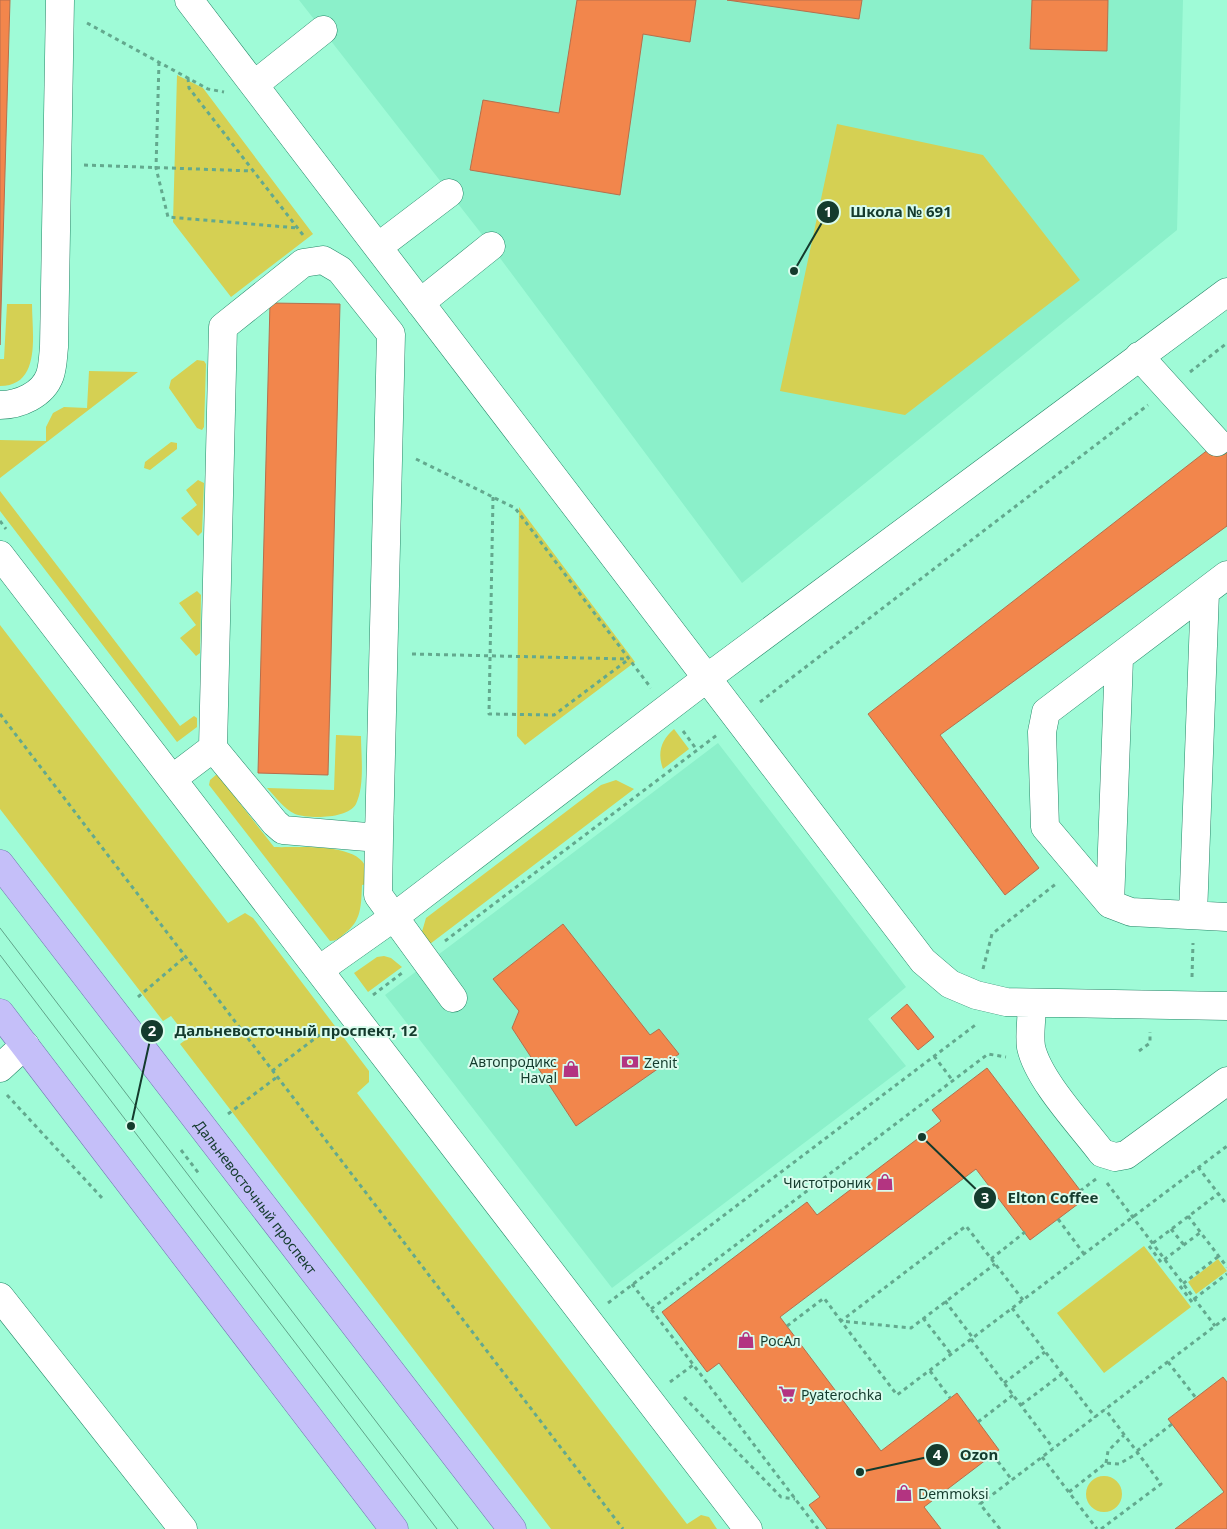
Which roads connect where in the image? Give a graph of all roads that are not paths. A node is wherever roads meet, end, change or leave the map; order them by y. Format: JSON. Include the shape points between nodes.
{"nodes":[{"id":1,"x":188,"y":0,"type":"edge"},
{"id":2,"x":60,"y":4,"type":"edge"},
{"id":3,"x":323,"y":30,"type":"dead end"},
{"id":4,"x":254,"y":85,"type":"junction"},
{"id":5,"x":449,"y":192,"type":"dead end"},
{"id":6,"x":490,"y":246,"type":"dead end"},
{"id":7,"x":378,"y":247,"type":"junction"},
{"id":8,"x":1227,"y":292,"type":"edge"},
{"id":9,"x":422,"y":305,"type":"junction"},
{"id":10,"x":391,"y":334,"type":"junction"},
{"id":11,"x":1139,"y":356,"type":"junction"},
{"id":12,"x":0,"y":405,"type":"edge"},
{"id":13,"x":1217,"y":442,"type":"dead end"},
{"id":14,"x":6,"y":546,"type":"edge"},
{"id":15,"x":1227,"y":575,"type":"edge"},
{"id":16,"x":1205,"y":592,"type":"junction"},
{"id":17,"x":1119,"y":658,"type":"junction"},
{"id":18,"x":707,"y":678,"type":"junction"},
{"id":19,"x":213,"y":748,"type":"junction"},
{"id":20,"x":172,"y":779,"type":"junction"},
{"id":21,"x":379,"y":838,"type":"junction"},
{"id":22,"x":0,"y":864,"type":"edge"},
{"id":23,"x":1110,"y":904,"type":"junction"},
{"id":24,"x":1193,"y":915,"type":"junction"},
{"id":25,"x":1227,"y":916,"type":"edge"},
{"id":26,"x":394,"y":917,"type":"junction"},
{"id":27,"x":319,"y":970,"type":"junction"},
{"id":28,"x":452,"y":998,"type":"dead end"},
{"id":29,"x":1032,"y":1004,"type":"junction"},
{"id":30,"x":1227,"y":1006,"type":"edge"},
{"id":31,"x":0,"y":1013,"type":"edge"},
{"id":32,"x":25,"y":1045,"type":"junction"},
{"id":33,"x":0,"y":1068,"type":"edge"},
{"id":34,"x":1227,"y":1081,"type":"edge"},
{"id":35,"x":0,"y":1297,"type":"edge"},
{"id":36,"x":183,"y":1529,"type":"edge"},
{"id":37,"x":394,"y":1529,"type":"edge"},
{"id":38,"x":512,"y":1529,"type":"edge"},
{"id":39,"x":748,"y":1529,"type":"edge"}],
"edges":[{"from":1,"to":4,"type":"street"},
{"from":2,"to":12,"type":"street","via":[[54,347],[50,376],[33,396],[14,405]]},
{"from":3,"to":4,"type":"street"},
{"from":4,"to":7,"type":"street"},
{"from":5,"to":7,"type":"street"},
{"from":6,"to":9,"type":"street"},
{"from":7,"to":9,"type":"street"},
{"from":8,"to":11,"type":"street"},
{"from":9,"to":10,"type":"street"},
{"from":9,"to":18,"type":"street"},
{"from":10,"to":19,"type":"street","via":[[340,270],[323,260],[303,262],[223,327]]},
{"from":10,"to":21,"type":"street"},
{"from":11,"to":13,"type":"street"},
{"from":11,"to":18,"type":"street"},
{"from":14,"to":20,"type":"street"},
{"from":15,"to":16,"type":"street"},
{"from":16,"to":17,"type":"street"},
{"from":16,"to":24,"type":"street"},
{"from":17,"to":23,"type":"street"},
{"from":17,"to":23,"type":"street","via":[[1046,712],[1042,732],[1045,827]]},
{"from":18,"to":26,"type":"street"},
{"from":18,"to":29,"type":"street","via":[[923,961],[979,1007],[1006,1002]]},
{"from":19,"to":20,"type":"street"},
{"from":19,"to":21,"type":"street","via":[[284,830]]},
{"from":20,"to":27,"type":"street"},
{"from":21,"to":26,"type":"street","via":[[378,895]]},
{"from":22,"to":38,"type":"main road","name":"Дальневосточный проспект"},
{"from":23,"to":24,"type":"street","via":[[1130,912]]},
{"from":24,"to":25,"type":"street"},
{"from":26,"to":27,"type":"street"},
{"from":26,"to":28,"type":"street"},
{"from":27,"to":39,"type":"street"},
{"from":29,"to":30,"type":"street"},
{"from":29,"to":34,"type":"street","via":[[1031,1045],[1036,1061],[1102,1152],[1115,1157],[1126,1155]]},
{"from":31,"to":32,"type":"main road"},
{"from":32,"to":33,"type":"street"},
{"from":32,"to":37,"type":"main road"},
{"from":35,"to":36,"type":"street"}]}
